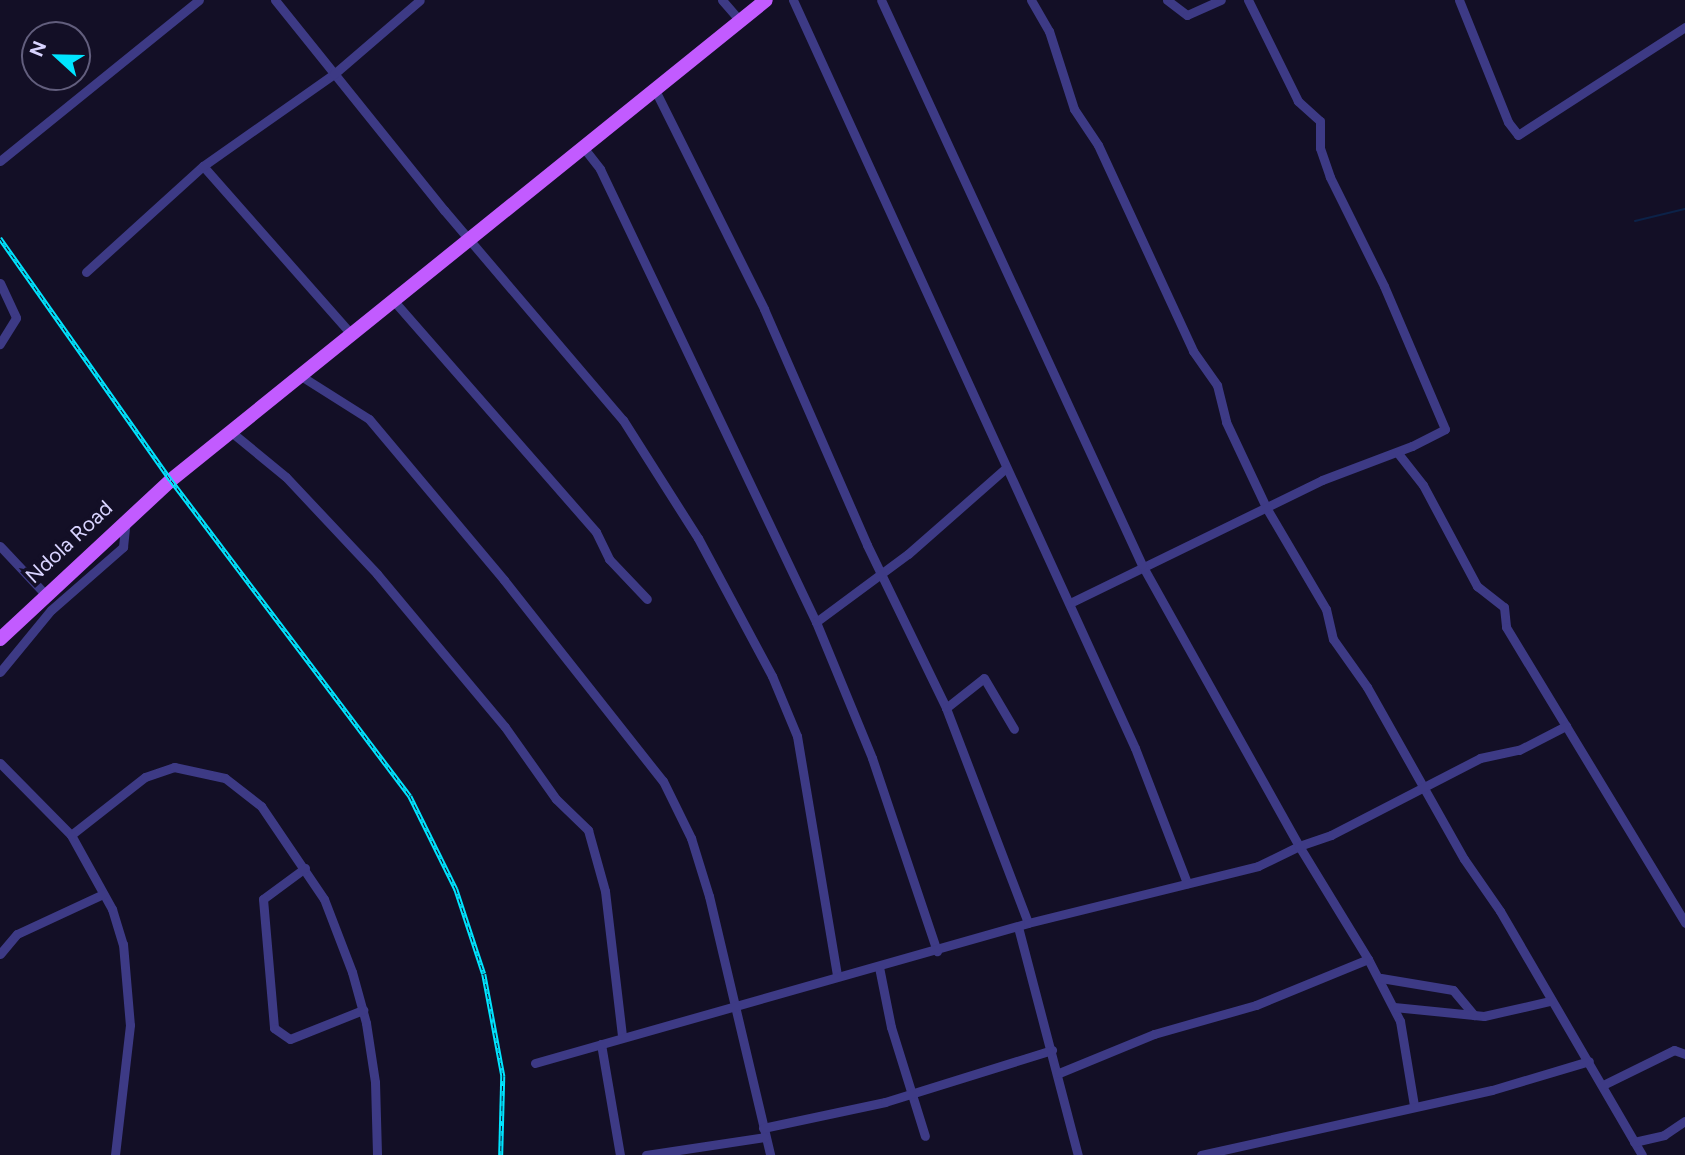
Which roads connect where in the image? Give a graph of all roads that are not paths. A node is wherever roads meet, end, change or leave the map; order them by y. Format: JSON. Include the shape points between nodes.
{"nodes":[{"id":1,"x":199,"y":0,"type":"edge"},
{"id":2,"x":275,"y":0,"type":"edge"},
{"id":3,"x":420,"y":0,"type":"edge"},
{"id":4,"x":722,"y":0,"type":"edge"},
{"id":5,"x":766,"y":0,"type":"edge"},
{"id":6,"x":793,"y":0,"type":"edge"},
{"id":7,"x":881,"y":0,"type":"edge"},
{"id":8,"x":1031,"y":0,"type":"edge"},
{"id":9,"x":1167,"y":0,"type":"edge"},
{"id":10,"x":1221,"y":0,"type":"edge"},
{"id":11,"x":1248,"y":0,"type":"edge"},
{"id":12,"x":1459,"y":0,"type":"edge"},
{"id":13,"x":740,"y":21,"type":"junction"},
{"id":14,"x":1685,"y":27,"type":"edge"},
{"id":15,"x":334,"y":74,"type":"junction"},
{"id":16,"x":654,"y":88,"type":"junction"},
{"id":17,"x":583,"y":147,"type":"junction"},
{"id":18,"x":0,"y":161,"type":"edge"},
{"id":19,"x":203,"y":166,"type":"junction"},
{"id":20,"x":470,"y":240,"type":"junction"},
{"id":21,"x":86,"y":272,"type":"dead end"},
{"id":22,"x":0,"y":283,"type":"edge"},
{"id":23,"x":393,"y":300,"type":"junction"},
{"id":24,"x":352,"y":335,"type":"junction"},
{"id":25,"x":0,"y":344,"type":"edge"},
{"id":26,"x":302,"y":376,"type":"junction"},
{"id":27,"x":230,"y":431,"type":"junction"},
{"id":28,"x":1397,"y":452,"type":"junction"},
{"id":29,"x":1006,"y":468,"type":"junction"},
{"id":30,"x":1267,"y":509,"type":"junction"},
{"id":31,"x":126,"y":518,"type":"junction"},
{"id":32,"x":0,"y":546,"type":"edge"},
{"id":33,"x":1142,"y":565,"type":"junction"},
{"id":34,"x":881,"y":574,"type":"junction"},
{"id":35,"x":44,"y":594,"type":"junction"},
{"id":36,"x":647,"y":599,"type":"dead end"},
{"id":37,"x":1070,"y":603,"type":"junction"},
{"id":38,"x":816,"y":622,"type":"junction"},
{"id":39,"x":0,"y":639,"type":"edge"},
{"id":40,"x":0,"y":672,"type":"edge"},
{"id":41,"x":946,"y":708,"type":"junction"},
{"id":42,"x":1566,"y":726,"type":"junction"},
{"id":43,"x":1014,"y":729,"type":"dead end"},
{"id":44,"x":0,"y":763,"type":"edge"},
{"id":45,"x":1424,"y":787,"type":"junction"},
{"id":46,"x":71,"y":835,"type":"junction"},
{"id":47,"x":1298,"y":846,"type":"junction"},
{"id":48,"x":305,"y":868,"type":"junction"},
{"id":49,"x":1187,"y":883,"type":"junction"},
{"id":50,"x":103,"y":894,"type":"junction"},
{"id":51,"x":1028,"y":923,"type":"junction"},
{"id":52,"x":1685,"y":923,"type":"edge"},
{"id":53,"x":1018,"y":927,"type":"junction"},
{"id":54,"x":937,"y":951,"type":"junction"},
{"id":55,"x":0,"y":954,"type":"edge"},
{"id":56,"x":1368,"y":959,"type":"junction"},
{"id":57,"x":879,"y":967,"type":"junction"},
{"id":58,"x":836,"y":975,"type":"junction"},
{"id":59,"x":1381,"y":978,"type":"junction"},
{"id":60,"x":1550,"y":1001,"type":"junction"},
{"id":61,"x":733,"y":1005,"type":"junction"},
{"id":62,"x":1394,"y":1007,"type":"junction"},
{"id":63,"x":363,"y":1010,"type":"junction"},
{"id":64,"x":1474,"y":1014,"type":"junction"},
{"id":65,"x":622,"y":1036,"type":"junction"},
{"id":66,"x":601,"y":1044,"type":"junction"},
{"id":67,"x":1052,"y":1050,"type":"junction"},
{"id":68,"x":1685,"y":1054,"type":"edge"},
{"id":69,"x":1589,"y":1060,"type":"junction"},
{"id":70,"x":535,"y":1062,"type":"dead end"},
{"id":71,"x":1059,"y":1073,"type":"junction"},
{"id":72,"x":1602,"y":1085,"type":"junction"},
{"id":73,"x":913,"y":1092,"type":"junction"},
{"id":74,"x":1413,"y":1106,"type":"junction"},
{"id":75,"x":1685,"y":1121,"type":"edge"},
{"id":76,"x":764,"y":1133,"type":"junction"},
{"id":77,"x":925,"y":1136,"type":"dead end"},
{"id":78,"x":1634,"y":1142,"type":"junction"},
{"id":79,"x":115,"y":1155,"type":"edge"},
{"id":80,"x":377,"y":1155,"type":"edge"},
{"id":81,"x":620,"y":1155,"type":"edge"},
{"id":82,"x":646,"y":1155,"type":"edge"},
{"id":83,"x":771,"y":1155,"type":"edge"},
{"id":84,"x":1078,"y":1155,"type":"edge"},
{"id":85,"x":1201,"y":1155,"type":"edge"},
{"id":86,"x":1642,"y":1155,"type":"edge"}],
"edges":[{"from":1,"to":18,"type":"street"},
{"from":2,"to":15,"type":"street"},
{"from":3,"to":15,"type":"street"},
{"from":4,"to":13,"type":"street"},
{"from":5,"to":13,"type":"main road","name":"Ndola Road"},
{"from":6,"to":29,"type":"street"},
{"from":7,"to":33,"type":"street"},
{"from":8,"to":30,"type":"street","via":[[1049,32],[1074,109],[1098,145],[1193,351],[1217,385],[1226,422]]},
{"from":9,"to":10,"type":"street","via":[[1183,15]]},
{"from":11,"to":28,"type":"street","via":[[1298,101],[1320,121],[1320,148],[1330,177],[1445,426],[1442,433]]},
{"from":12,"to":14,"type":"street","via":[[1508,122],[1518,135]]},
{"from":13,"to":16,"type":"main road","name":"Ndola Road"},
{"from":15,"to":19,"type":"street"},
{"from":15,"to":20,"type":"street"},
{"from":16,"to":17,"type":"main road","name":"Ndola Road"},
{"from":16,"to":34,"type":"street","via":[[764,309]]},
{"from":17,"to":20,"type":"main road","name":"Ndola Road"},
{"from":17,"to":38,"type":"street","via":[[600,169]]},
{"from":19,"to":21,"type":"street"},
{"from":19,"to":24,"type":"street"},
{"from":20,"to":23,"type":"main road","name":"Ndola Road"},
{"from":20,"to":58,"type":"street","via":[[630,431],[698,538],[772,677],[806,771]]},
{"from":22,"to":25,"type":"street","via":[[16,317]]},
{"from":23,"to":24,"type":"main road","name":"Ndola Road"},
{"from":23,"to":36,"type":"street","via":[[587,522],[609,559]]},
{"from":24,"to":26,"type":"main road","name":"Ndola Road"},
{"from":26,"to":27,"type":"main road","name":"Ndola Road"},
{"from":26,"to":61,"type":"street","via":[[369,419],[663,781],[691,838]]},
{"from":27,"to":31,"type":"main road","name":"Ndola Road"},
{"from":27,"to":65,"type":"street","via":[[278,468],[377,574],[505,727],[555,799],[588,830],[610,926]]},
{"from":28,"to":30,"type":"street","via":[[1322,480]]},
{"from":28,"to":42,"type":"street","via":[[1423,485],[1477,586],[1504,607],[1503,622]]},
{"from":29,"to":34,"type":"street"},
{"from":29,"to":37,"type":"street"},
{"from":30,"to":33,"type":"street"},
{"from":30,"to":45,"type":"street","via":[[1326,609],[1333,639],[1367,687]]},
{"from":31,"to":35,"type":"main road","name":"Ndola Road"},
{"from":31,"to":40,"type":"street","via":[[128,536],[123,547],[37,624]]},
{"from":32,"to":35,"type":"street"},
{"from":33,"to":37,"type":"street"},
{"from":33,"to":47,"type":"street"},
{"from":34,"to":38,"type":"street"},
{"from":34,"to":41,"type":"street"},
{"from":35,"to":39,"type":"main road","name":"Ndola Road"},
{"from":37,"to":49,"type":"street","via":[[1135,748]]},
{"from":38,"to":54,"type":"street","via":[[881,782]]},
{"from":41,"to":43,"type":"street","via":[[986,679]]},
{"from":41,"to":51,"type":"street"},
{"from":42,"to":45,"type":"street","via":[[1519,750],[1480,758]]},
{"from":42,"to":52,"type":"street"},
{"from":44,"to":46,"type":"street"},
{"from":45,"to":47,"type":"street","via":[[1316,842]]},
{"from":45,"to":60,"type":"street"},
{"from":46,"to":48,"type":"street","via":[[145,777],[160,770],[190,768],[237,785],[261,806]]},
{"from":46,"to":50,"type":"street"},
{"from":47,"to":49,"type":"street","via":[[1258,866]]},
{"from":47,"to":56,"type":"street"},
{"from":48,"to":63,"type":"street","via":[[339,936]]},
{"from":48,"to":63,"type":"street","via":[[263,899],[274,1028],[290,1039]]},
{"from":49,"to":51,"type":"street"},
{"from":50,"to":55,"type":"street","via":[[17,934]]},
{"from":50,"to":79,"type":"street","via":[[123,944],[129,980],[130,1025]]},
{"from":51,"to":53,"type":"street"},
{"from":53,"to":54,"type":"street"},
{"from":53,"to":67,"type":"street"},
{"from":54,"to":57,"type":"street"},
{"from":56,"to":59,"type":"street"},
{"from":56,"to":71,"type":"street","via":[[1256,1005],[1154,1034]]},
{"from":57,"to":58,"type":"street"},
{"from":57,"to":73,"type":"street","via":[[891,1027]]},
{"from":58,"to":61,"type":"street"},
{"from":59,"to":62,"type":"street"},
{"from":59,"to":64,"type":"street","via":[[1452,990]]},
{"from":60,"to":64,"type":"street"},
{"from":60,"to":69,"type":"street"},
{"from":61,"to":65,"type":"street"},
{"from":61,"to":76,"type":"street"},
{"from":62,"to":64,"type":"street"},
{"from":62,"to":74,"type":"street","via":[[1406,1043]]},
{"from":63,"to":80,"type":"street","via":[[375,1082]]},
{"from":65,"to":66,"type":"street"},
{"from":66,"to":70,"type":"street"},
{"from":66,"to":81,"type":"street"},
{"from":67,"to":71,"type":"street"},
{"from":67,"to":73,"type":"street"},
{"from":68,"to":72,"type":"street","via":[[1674,1050]]},
{"from":69,"to":72,"type":"street"},
{"from":69,"to":74,"type":"street","via":[[1492,1090]]},
{"from":71,"to":84,"type":"street"},
{"from":72,"to":78,"type":"street"},
{"from":73,"to":76,"type":"street"},
{"from":73,"to":77,"type":"street"},
{"from":74,"to":85,"type":"street"},
{"from":75,"to":78,"type":"street","via":[[1664,1135]]},
{"from":76,"to":82,"type":"street"},
{"from":76,"to":83,"type":"street"},
{"from":78,"to":86,"type":"street"}]}
